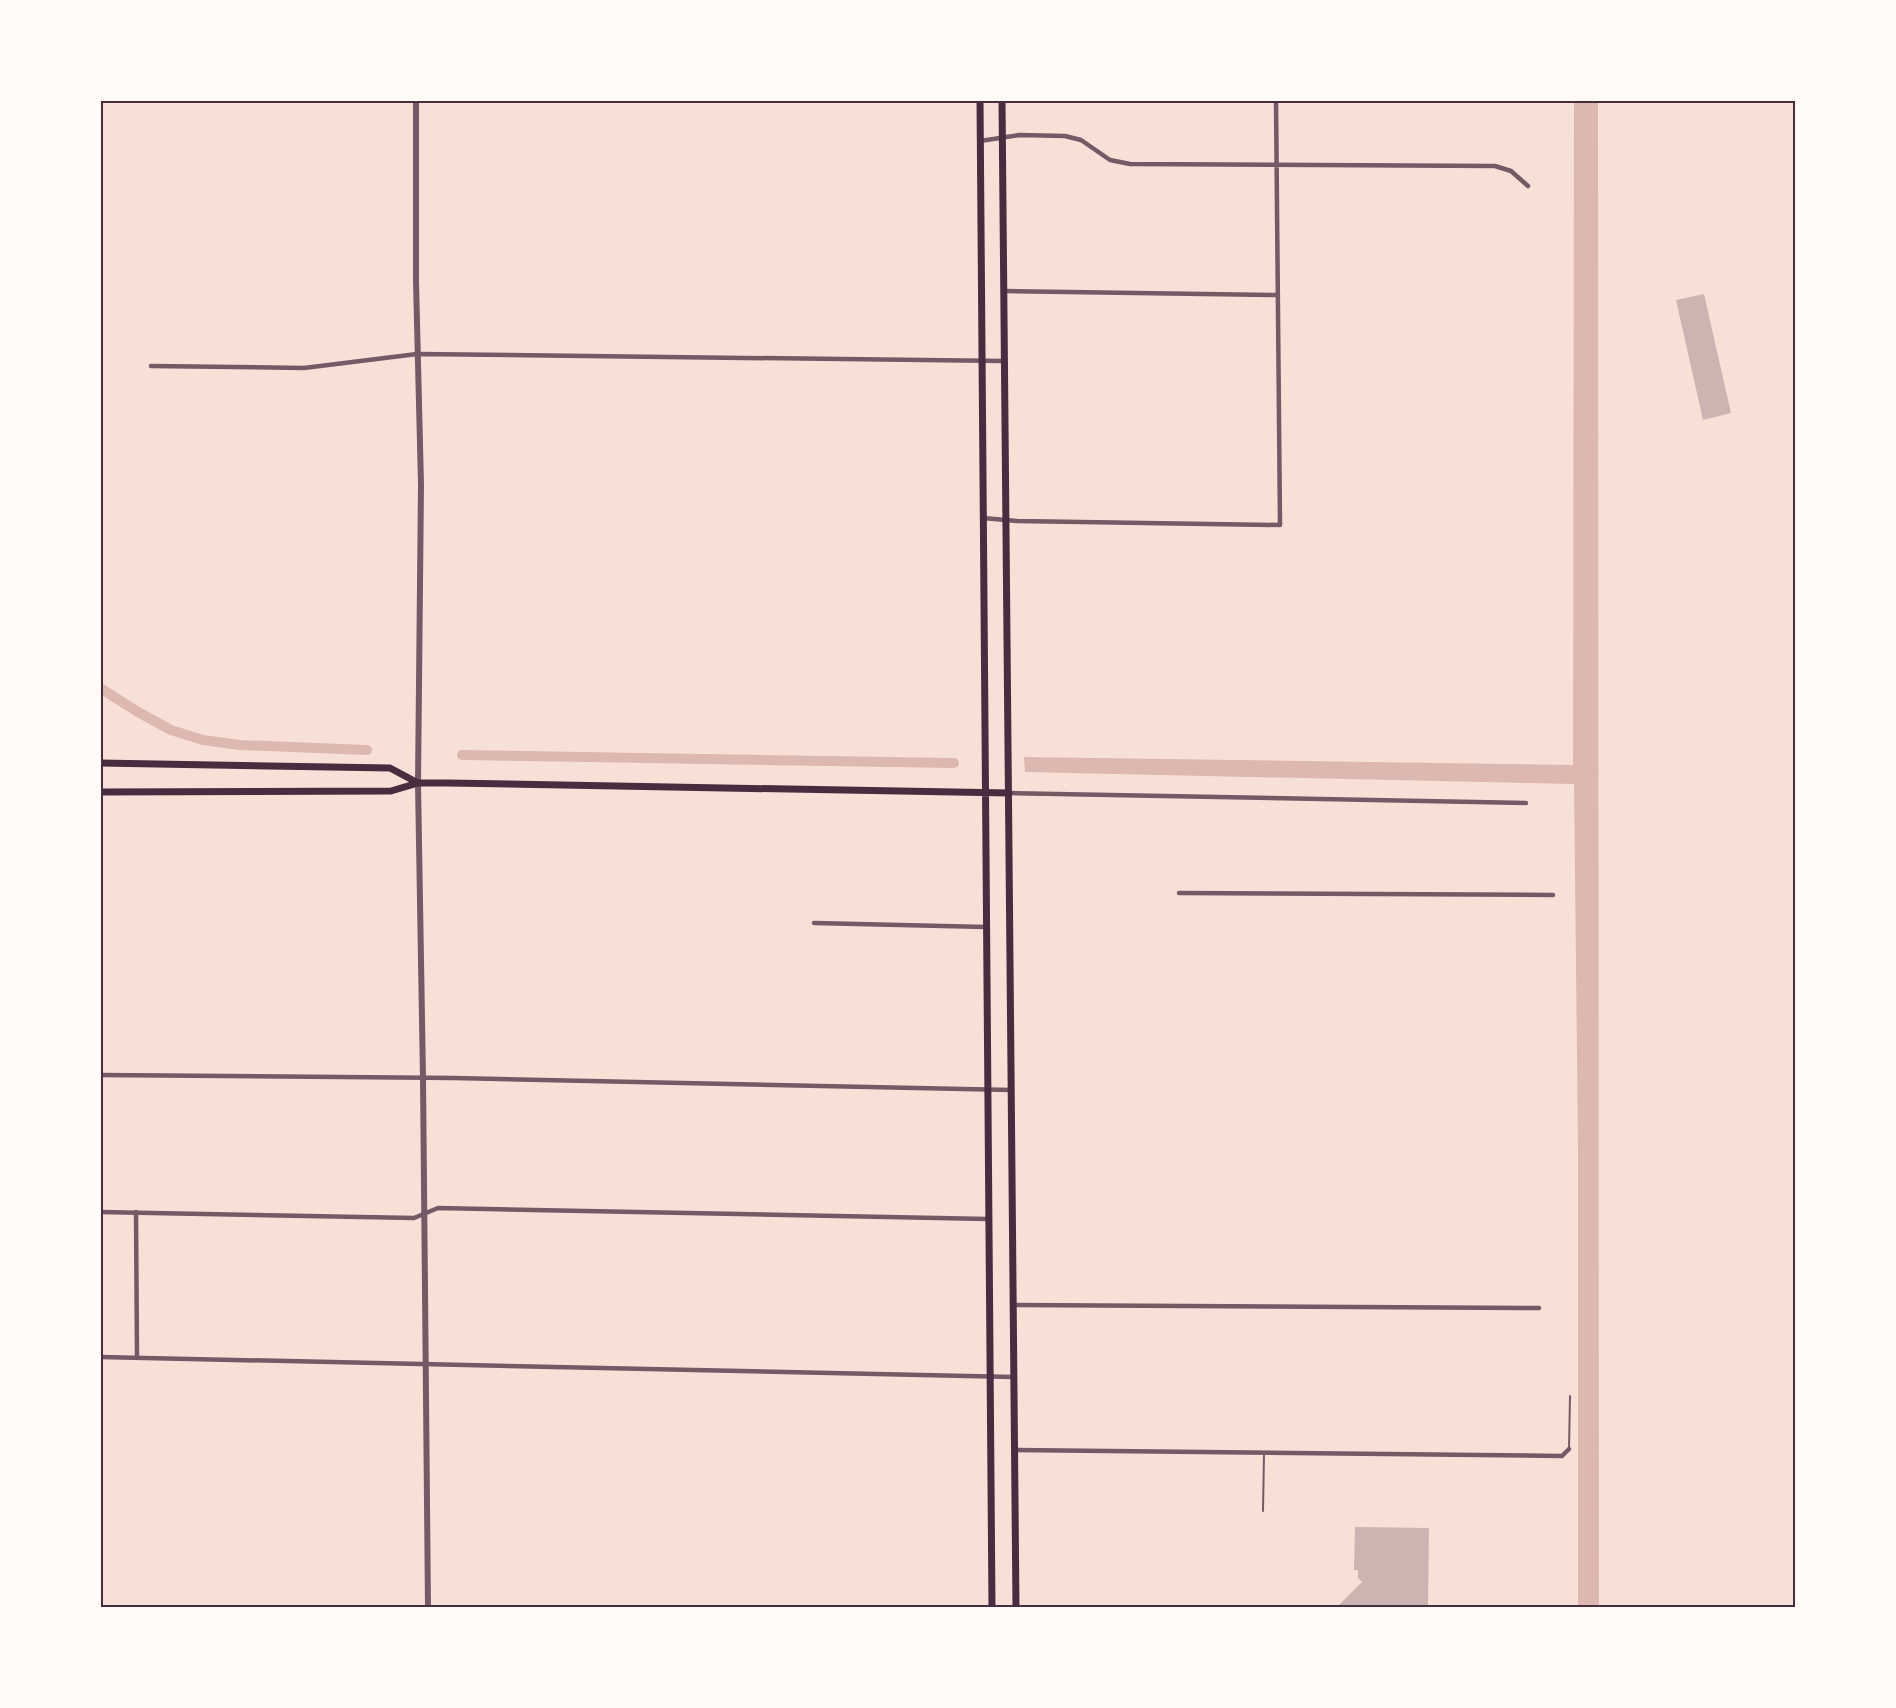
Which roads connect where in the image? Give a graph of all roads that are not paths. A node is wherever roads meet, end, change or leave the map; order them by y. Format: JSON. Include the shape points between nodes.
{"nodes":[{"id":1,"x":416,"y":100,"type":"edge"},
{"id":2,"x":980,"y":100,"type":"edge"},
{"id":3,"x":1002,"y":100,"type":"edge"},
{"id":4,"x":1276,"y":100,"type":"edge"},
{"id":5,"x":1003,"y":137,"type":"junction"},
{"id":6,"x":980,"y":141,"type":"junction"},
{"id":7,"x":1277,"y":164,"type":"junction"},
{"id":8,"x":1528,"y":186,"type":"dead end"},
{"id":9,"x":1004,"y":291,"type":"junction"},
{"id":10,"x":1278,"y":295,"type":"junction"},
{"id":11,"x":417,"y":354,"type":"junction"},
{"id":12,"x":981,"y":360,"type":"junction"},
{"id":13,"x":1004,"y":361,"type":"junction"},
{"id":14,"x":152,"y":366,"type":"dead end"},
{"id":15,"x":982,"y":518,"type":"junction"},
{"id":16,"x":1006,"y":520,"type":"junction"},
{"id":17,"x":100,"y":763,"type":"edge"},
{"id":18,"x":418,"y":783,"type":"junction"},
{"id":19,"x":100,"y":792,"type":"edge"},
{"id":20,"x":984,"y":792,"type":"junction"},
{"id":21,"x":1009,"y":793,"type":"junction"},
{"id":22,"x":1526,"y":803,"type":"dead end"},
{"id":23,"x":1179,"y":893,"type":"dead end"},
{"id":24,"x":1553,"y":895,"type":"dead end"},
{"id":25,"x":814,"y":923,"type":"dead end"},
{"id":26,"x":986,"y":927,"type":"junction"},
{"id":27,"x":100,"y":1075,"type":"edge"},
{"id":28,"x":423,"y":1078,"type":"junction"},
{"id":29,"x":987,"y":1089,"type":"junction"},
{"id":30,"x":1011,"y":1089,"type":"junction"},
{"id":31,"x":100,"y":1212,"type":"edge"},
{"id":32,"x":136,"y":1212,"type":"junction"},
{"id":33,"x":425,"y":1213,"type":"junction"},
{"id":34,"x":988,"y":1219,"type":"junction"},
{"id":35,"x":1013,"y":1305,"type":"junction"},
{"id":36,"x":1539,"y":1308,"type":"dead end"},
{"id":37,"x":100,"y":1357,"type":"edge"},
{"id":38,"x":137,"y":1357,"type":"junction"},
{"id":39,"x":426,"y":1363,"type":"junction"},
{"id":40,"x":990,"y":1376,"type":"junction"},
{"id":41,"x":1013,"y":1377,"type":"junction"},
{"id":42,"x":1570,"y":1396,"type":"dead end"},
{"id":43,"x":1569,"y":1449,"type":"joint"},
{"id":44,"x":1014,"y":1450,"type":"junction"},
{"id":45,"x":1264,"y":1454,"type":"junction"},
{"id":46,"x":1263,"y":1511,"type":"dead end"},
{"id":47,"x":428,"y":1608,"type":"edge"},
{"id":48,"x":992,"y":1608,"type":"edge"},
{"id":49,"x":1016,"y":1608,"type":"edge"}],
"edges":[{"from":1,"to":11,"type":"street"},
{"from":2,"to":6,"type":"main road"},
{"from":3,"to":5,"type":"main road"},
{"from":4,"to":7,"type":"street"},
{"from":5,"to":6,"type":"street"},
{"from":5,"to":7,"type":"street","via":[[1065,136],[1081,140],[1110,160],[1130,164]]},
{"from":5,"to":9,"type":"main road"},
{"from":6,"to":12,"type":"main road"},
{"from":7,"to":8,"type":"street","via":[[1495,166],[1511,171]]},
{"from":7,"to":10,"type":"street"},
{"from":9,"to":10,"type":"street"},
{"from":9,"to":13,"type":"main road"},
{"from":10,"to":16,"type":"street","via":[[1280,525]]},
{"from":11,"to":12,"type":"street"},
{"from":11,"to":14,"type":"street","via":[[303,368]]},
{"from":11,"to":18,"type":"street","via":[[421,485]]},
{"from":12,"to":13,"type":"street"},
{"from":12,"to":15,"type":"main road"},
{"from":13,"to":16,"type":"main road"},
{"from":15,"to":16,"type":"street"},
{"from":15,"to":20,"type":"main road"},
{"from":16,"to":21,"type":"main road"},
{"from":17,"to":18,"type":"main road","via":[[390,768]]},
{"from":18,"to":19,"type":"main road","via":[[391,791]]},
{"from":18,"to":20,"type":"main road"},
{"from":18,"to":28,"type":"street"},
{"from":20,"to":21,"type":"main road"},
{"from":20,"to":26,"type":"main road"},
{"from":21,"to":22,"type":"street"},
{"from":21,"to":30,"type":"main road"},
{"from":23,"to":24,"type":"street"},
{"from":25,"to":26,"type":"street"},
{"from":26,"to":29,"type":"main road"},
{"from":27,"to":28,"type":"street"},
{"from":28,"to":29,"type":"street"},
{"from":28,"to":33,"type":"street"},
{"from":29,"to":30,"type":"street"},
{"from":29,"to":34,"type":"main road"},
{"from":30,"to":35,"type":"main road"},
{"from":31,"to":32,"type":"street"},
{"from":32,"to":33,"type":"street","via":[[414,1218]]},
{"from":32,"to":38,"type":"street"},
{"from":33,"to":34,"type":"street","via":[[438,1208]]},
{"from":33,"to":39,"type":"street"},
{"from":34,"to":40,"type":"main road"},
{"from":35,"to":36,"type":"street"},
{"from":35,"to":41,"type":"main road"},
{"from":37,"to":38,"type":"street"},
{"from":38,"to":39,"type":"street"},
{"from":39,"to":40,"type":"street"},
{"from":39,"to":47,"type":"street"},
{"from":40,"to":41,"type":"street"},
{"from":40,"to":48,"type":"main road"},
{"from":41,"to":44,"type":"main road"},
{"from":42,"to":43,"type":"lane"},
{"from":43,"to":45,"type":"street","via":[[1562,1456]]},
{"from":44,"to":45,"type":"street"},
{"from":44,"to":49,"type":"main road"},
{"from":45,"to":46,"type":"lane"}]}
